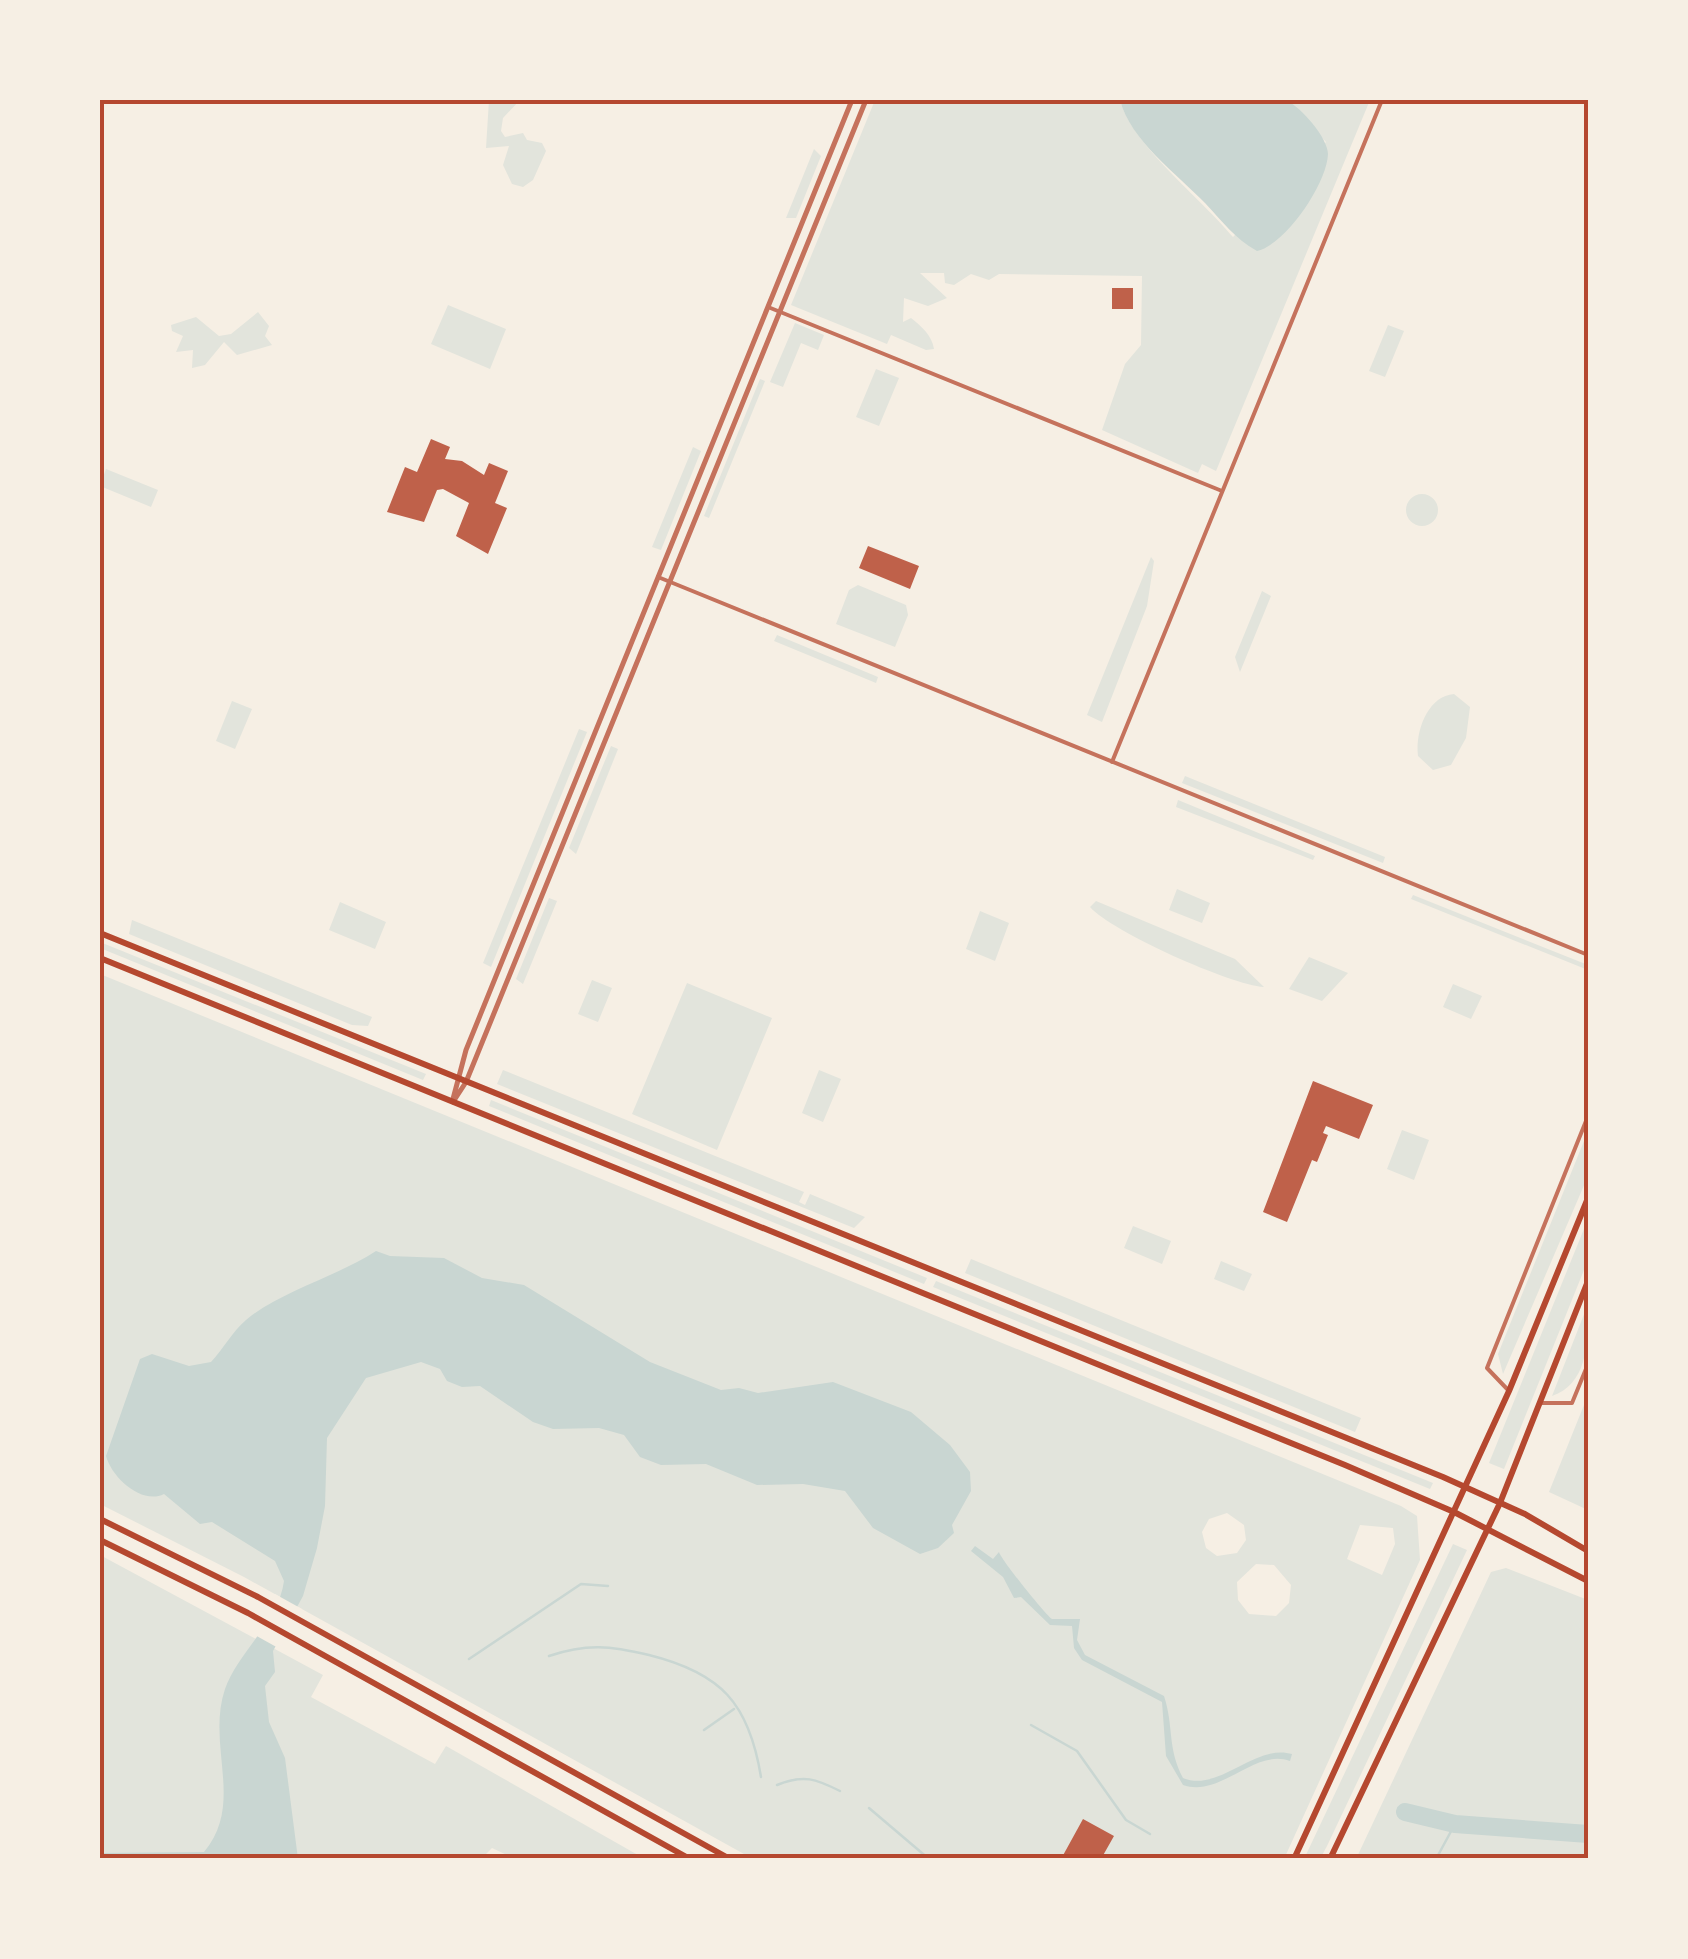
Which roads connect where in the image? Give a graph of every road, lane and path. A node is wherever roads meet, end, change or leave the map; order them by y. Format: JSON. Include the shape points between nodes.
{"nodes":[{"id":1,"x":852,"y":100,"type":"edge"},
{"id":2,"x":866,"y":100,"type":"edge"},
{"id":3,"x":1382,"y":100,"type":"edge"},
{"id":4,"x":768,"y":307,"type":"junction"},
{"id":5,"x":780,"y":312,"type":"junction"},
{"id":6,"x":1222,"y":491,"type":"junction"},
{"id":7,"x":658,"y":577,"type":"junction"},
{"id":8,"x":670,"y":581,"type":"junction"},
{"id":9,"x":1112,"y":762,"type":"junction"},
{"id":10,"x":100,"y":932,"type":"edge"},
{"id":11,"x":1588,"y":955,"type":"edge"},
{"id":12,"x":100,"y":958,"type":"edge"},
{"id":13,"x":455,"y":1077,"type":"junction"},
{"id":14,"x":466,"y":1082,"type":"junction"},
{"id":15,"x":453,"y":1102,"type":"junction"},
{"id":16,"x":1588,"y":1116,"type":"edge"},
{"id":17,"x":1588,"y":1198,"type":"edge"},
{"id":18,"x":1588,"y":1281,"type":"edge"},
{"id":19,"x":1588,"y":1364,"type":"edge"},
{"id":20,"x":1509,"y":1391,"type":"junction"},
{"id":21,"x":1539,"y":1403,"type":"junction"},
{"id":22,"x":1466,"y":1487,"type":"junction"},
{"id":23,"x":1500,"y":1502,"type":"junction"},
{"id":24,"x":1454,"y":1512,"type":"junction"},
{"id":25,"x":100,"y":1518,"type":"edge"},
{"id":26,"x":1487,"y":1529,"type":"junction"},
{"id":27,"x":100,"y":1540,"type":"edge"},
{"id":28,"x":1588,"y":1551,"type":"edge"},
{"id":29,"x":1588,"y":1582,"type":"edge"},
{"id":30,"x":690,"y":1859,"type":"edge"},
{"id":31,"x":730,"y":1859,"type":"edge"},
{"id":32,"x":1294,"y":1859,"type":"edge"},
{"id":33,"x":1330,"y":1859,"type":"edge"}],
"edges":[{"from":1,"to":4,"type":"street"},
{"from":2,"to":5,"type":"street"},
{"from":3,"to":6,"type":"street"},
{"from":4,"to":5,"type":"street"},
{"from":4,"to":7,"type":"street"},
{"from":5,"to":6,"type":"street"},
{"from":5,"to":8,"type":"street"},
{"from":6,"to":9,"type":"street"},
{"from":7,"to":8,"type":"street"},
{"from":7,"to":13,"type":"street"},
{"from":8,"to":9,"type":"street"},
{"from":8,"to":14,"type":"street"},
{"from":9,"to":11,"type":"street"},
{"from":10,"to":13,"type":"main road"},
{"from":12,"to":15,"type":"main road"},
{"from":13,"to":14,"type":"main road"},
{"from":13,"to":15,"type":"street"},
{"from":14,"to":15,"type":"street"},
{"from":14,"to":22,"type":"main road"},
{"from":15,"to":24,"type":"main road"},
{"from":16,"to":20,"type":"street","via":[[1486,1368]]},
{"from":17,"to":20,"type":"main road"},
{"from":18,"to":21,"type":"main road"},
{"from":19,"to":21,"type":"street","via":[[1572,1402]]},
{"from":20,"to":22,"type":"main road"},
{"from":21,"to":23,"type":"main road"},
{"from":22,"to":23,"type":"main road"},
{"from":22,"to":24,"type":"main road"},
{"from":23,"to":26,"type":"main road"},
{"from":23,"to":28,"type":"main road"},
{"from":24,"to":26,"type":"main road"},
{"from":24,"to":32,"type":"main road"},
{"from":25,"to":31,"type":"main road","via":[[258,1597]]},
{"from":26,"to":29,"type":"main road"},
{"from":26,"to":33,"type":"main road"},
{"from":27,"to":30,"type":"main road","via":[[248,1613]]}]}
